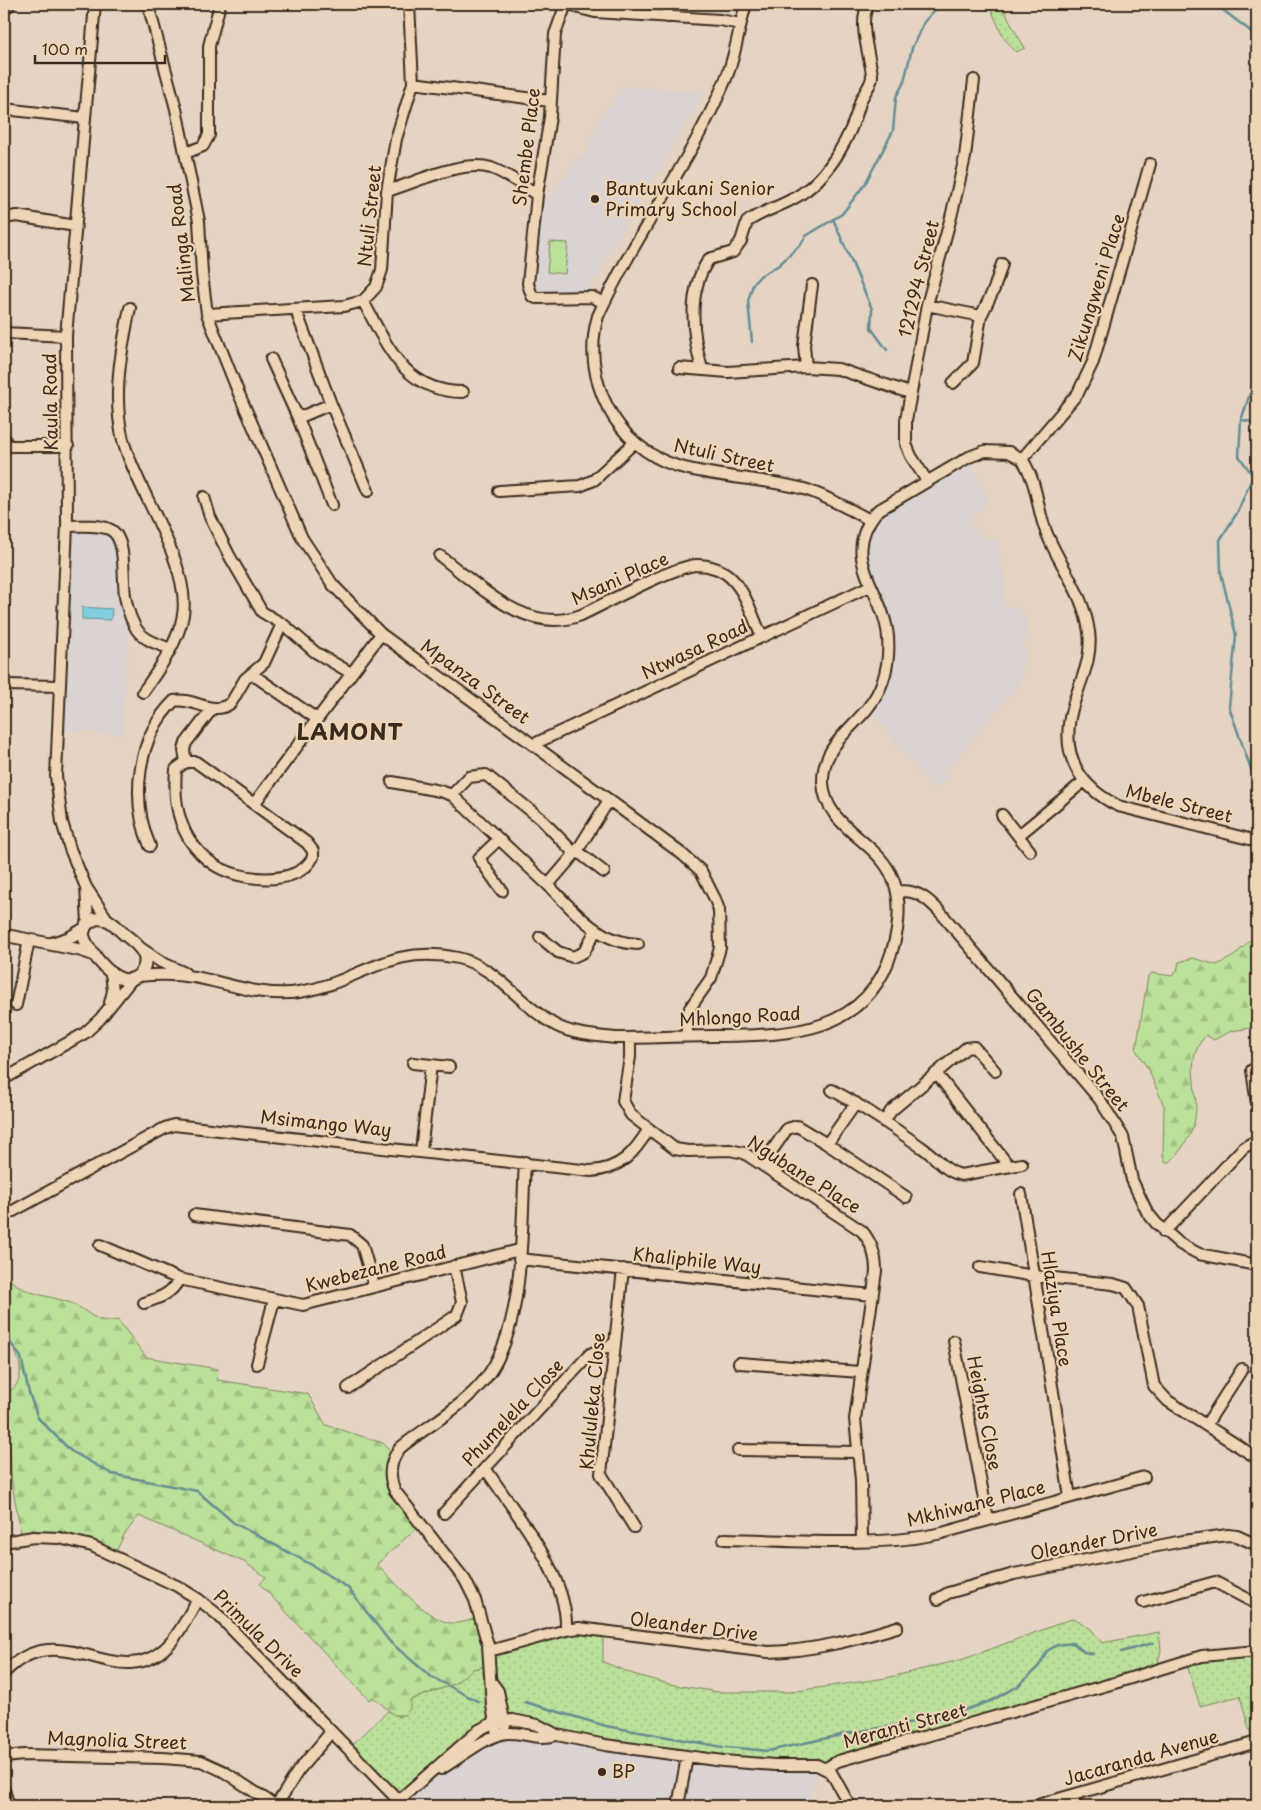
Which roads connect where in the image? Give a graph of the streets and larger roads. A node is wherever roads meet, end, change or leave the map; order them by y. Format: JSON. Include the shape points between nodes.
{"nodes":[{"id":1,"x":10,"y":4,"type":"edge"},
{"id":2,"x":95,"y":4,"type":"edge"},
{"id":3,"x":148,"y":4,"type":"edge"},
{"id":4,"x":220,"y":4,"type":"edge"},
{"id":5,"x":410,"y":4,"type":"edge"},
{"id":6,"x":566,"y":4,"type":"edge"},
{"id":7,"x":572,"y":4,"type":"edge"},
{"id":8,"x":668,"y":4,"type":"edge"},
{"id":9,"x":746,"y":4,"type":"edge"},
{"id":10,"x":869,"y":4,"type":"edge"},
{"id":11,"x":4,"y":10,"type":"edge"},
{"id":12,"x":667,"y":17,"type":"junction"},
{"id":13,"x":740,"y":24,"type":"junction"},
{"id":14,"x":974,"y":80,"type":"dead end"},
{"id":15,"x":413,"y":83,"type":"junction"},
{"id":16,"x":550,"y":101,"type":"junction"},
{"id":17,"x":4,"y":109,"type":"edge"},
{"id":18,"x":85,"y":118,"type":"junction"},
{"id":19,"x":186,"y":153,"type":"junction"},
{"id":20,"x":1150,"y":164,"type":"dead end"},
{"id":21,"x":386,"y":190,"type":"junction"},
{"id":22,"x":538,"y":195,"type":"junction"},
{"id":23,"x":4,"y":218,"type":"edge"},
{"id":24,"x":75,"y":226,"type":"junction"},
{"id":25,"x":1002,"y":264,"type":"dead end"},
{"id":26,"x":812,"y":285,"type":"dead end"},
{"id":27,"x":363,"y":301,"type":"junction"},
{"id":28,"x":604,"y":303,"type":"junction"},
{"id":29,"x":927,"y":305,"type":"junction"},
{"id":30,"x":130,"y":308,"type":"dead end"},
{"id":31,"x":298,"y":309,"type":"junction"},
{"id":32,"x":207,"y":314,"type":"junction"},
{"id":33,"x":981,"y":316,"type":"junction"},
{"id":34,"x":4,"y":333,"type":"edge"},
{"id":35,"x":66,"y":336,"type":"junction"},
{"id":36,"x":271,"y":359,"type":"dead end"},
{"id":37,"x":806,"y":367,"type":"junction"},
{"id":38,"x":679,"y":368,"type":"dead end"},
{"id":39,"x":702,"y":369,"type":"junction"},
{"id":40,"x":953,"y":383,"type":"dead end"},
{"id":41,"x":464,"y":392,"type":"dead end"},
{"id":42,"x":910,"y":393,"type":"junction"},
{"id":43,"x":331,"y":404,"type":"junction"},
{"id":44,"x":298,"y":418,"type":"junction"},
{"id":45,"x":4,"y":440,"type":"edge"},
{"id":46,"x":635,"y":442,"type":"junction"},
{"id":47,"x":68,"y":446,"type":"junction"},
{"id":48,"x":1022,"y":459,"type":"junction"},
{"id":49,"x":927,"y":481,"type":"junction"},
{"id":50,"x":368,"y":491,"type":"dead end"},
{"id":51,"x":499,"y":491,"type":"dead end"},
{"id":52,"x":204,"y":497,"type":"dead end"},
{"id":53,"x":332,"y":505,"type":"dead end"},
{"id":54,"x":870,"y":520,"type":"junction"},
{"id":55,"x":67,"y":526,"type":"junction"},
{"id":56,"x":440,"y":556,"type":"dead end"},
{"id":57,"x":870,"y":586,"type":"junction"},
{"id":58,"x":282,"y":624,"type":"junction"},
{"id":59,"x":381,"y":634,"type":"junction"},
{"id":60,"x":762,"y":637,"type":"junction"},
{"id":61,"x":170,"y":649,"type":"junction"},
{"id":62,"x":351,"y":673,"type":"junction"},
{"id":63,"x":252,"y":674,"type":"junction"},
{"id":64,"x":4,"y":685,"type":"edge"},
{"id":65,"x":60,"y":686,"type":"junction"},
{"id":66,"x":142,"y":692,"type":"dead end"},
{"id":67,"x":212,"y":709,"type":"junction"},
{"id":68,"x":317,"y":719,"type":"junction"},
{"id":69,"x":534,"y":744,"type":"junction"},
{"id":70,"x":186,"y":762,"type":"junction"},
{"id":71,"x":392,"y":782,"type":"dead end"},
{"id":72,"x":1083,"y":782,"type":"junction"},
{"id":73,"x":452,"y":795,"type":"junction"},
{"id":74,"x":610,"y":800,"type":"junction"},
{"id":75,"x":254,"y":804,"type":"junction"},
{"id":76,"x":1002,"y":816,"type":"dead end"},
{"id":77,"x":1019,"y":835,"type":"junction"},
{"id":78,"x":499,"y":840,"type":"junction"},
{"id":79,"x":1257,"y":840,"type":"edge"},
{"id":80,"x":150,"y":846,"type":"dead end"},
{"id":81,"x":1030,"y":851,"type":"dead end"},
{"id":82,"x":576,"y":852,"type":"junction"},
{"id":83,"x":604,"y":872,"type":"dead end"},
{"id":84,"x":548,"y":885,"type":"junction"},
{"id":85,"x":86,"y":886,"type":"junction"},
{"id":86,"x":502,"y":891,"type":"dead end"},
{"id":87,"x":897,"y":892,"type":"junction"},
{"id":88,"x":107,"y":919,"type":"junction"},
{"id":89,"x":86,"y":926,"type":"junction"},
{"id":90,"x":596,"y":930,"type":"junction"},
{"id":91,"x":4,"y":935,"type":"edge"},
{"id":92,"x":540,"y":938,"type":"dead end"},
{"id":93,"x":29,"y":940,"type":"junction"},
{"id":94,"x":49,"y":944,"type":"junction"},
{"id":95,"x":638,"y":944,"type":"dead end"},
{"id":96,"x":139,"y":947,"type":"junction"},
{"id":97,"x":94,"y":955,"type":"junction"},
{"id":98,"x":111,"y":972,"type":"junction"},
{"id":99,"x":135,"y":977,"type":"junction"},
{"id":100,"x":195,"y":977,"type":"junction"},
{"id":101,"x":16,"y":1005,"type":"dead end"},
{"id":102,"x":108,"y":1009,"type":"junction"},
{"id":103,"x":686,"y":1036,"type":"junction"},
{"id":104,"x":630,"y":1038,"type":"junction"},
{"id":105,"x":413,"y":1063,"type":"dead end"},
{"id":106,"x":431,"y":1065,"type":"junction"},
{"id":107,"x":449,"y":1067,"type":"dead end"},
{"id":108,"x":1252,"y":1070,"type":"dead end"},
{"id":109,"x":995,"y":1071,"type":"dead end"},
{"id":110,"x":936,"y":1073,"type":"junction"},
{"id":111,"x":4,"y":1079,"type":"edge"},
{"id":112,"x":832,"y":1090,"type":"dead end"},
{"id":113,"x":856,"y":1103,"type":"junction"},
{"id":114,"x":1257,"y":1104,"type":"edge"},
{"id":115,"x":884,"y":1122,"type":"junction"},
{"id":116,"x":648,"y":1129,"type":"junction"},
{"id":117,"x":1257,"y":1140,"type":"edge"},
{"id":118,"x":827,"y":1144,"type":"junction"},
{"id":119,"x":421,"y":1151,"type":"junction"},
{"id":120,"x":525,"y":1162,"type":"junction"},
{"id":121,"x":1022,"y":1164,"type":"dead end"},
{"id":122,"x":762,"y":1165,"type":"junction"},
{"id":123,"x":1009,"y":1166,"type":"junction"},
{"id":124,"x":1022,"y":1194,"type":"dead end"},
{"id":125,"x":906,"y":1197,"type":"dead end"},
{"id":126,"x":194,"y":1215,"type":"dead end"},
{"id":127,"x":4,"y":1216,"type":"edge"},
{"id":128,"x":1164,"y":1232,"type":"junction"},
{"id":129,"x":100,"y":1244,"type":"dead end"},
{"id":130,"x":519,"y":1255,"type":"junction"},
{"id":131,"x":1257,"y":1264,"type":"edge"},
{"id":132,"x":454,"y":1266,"type":"junction"},
{"id":133,"x":980,"y":1267,"type":"dead end"},
{"id":134,"x":623,"y":1269,"type":"junction"},
{"id":135,"x":1034,"y":1276,"type":"junction"},
{"id":136,"x":179,"y":1279,"type":"junction"},
{"id":137,"x":374,"y":1286,"type":"junction"},
{"id":138,"x":872,"y":1295,"type":"junction"},
{"id":139,"x":274,"y":1300,"type":"junction"},
{"id":140,"x":144,"y":1303,"type":"dead end"},
{"id":141,"x":954,"y":1341,"type":"dead end"},
{"id":142,"x":613,"y":1344,"type":"junction"},
{"id":143,"x":739,"y":1363,"type":"dead end"},
{"id":144,"x":257,"y":1364,"type":"dead end"},
{"id":145,"x":1242,"y":1369,"type":"dead end"},
{"id":146,"x":860,"y":1372,"type":"junction"},
{"id":147,"x":348,"y":1388,"type":"dead end"},
{"id":148,"x":1206,"y":1425,"type":"junction"},
{"id":149,"x":738,"y":1450,"type":"dead end"},
{"id":150,"x":857,"y":1452,"type":"junction"},
{"id":151,"x":1257,"y":1458,"type":"edge"},
{"id":152,"x":485,"y":1468,"type":"junction"},
{"id":153,"x":1144,"y":1477,"type":"dead end"},
{"id":154,"x":1070,"y":1497,"type":"junction"},
{"id":155,"x":444,"y":1513,"type":"dead end"},
{"id":156,"x":988,"y":1520,"type":"junction"},
{"id":157,"x":634,"y":1526,"type":"dead end"},
{"id":158,"x":724,"y":1539,"type":"dead end"},
{"id":159,"x":862,"y":1540,"type":"junction"},
{"id":160,"x":4,"y":1542,"type":"edge"},
{"id":161,"x":1257,"y":1544,"type":"edge"},
{"id":162,"x":198,"y":1598,"type":"junction"},
{"id":163,"x":938,"y":1599,"type":"dead end"},
{"id":164,"x":1143,"y":1602,"type":"dead end"},
{"id":165,"x":1257,"y":1604,"type":"edge"},
{"id":166,"x":897,"y":1627,"type":"dead end"},
{"id":167,"x":566,"y":1630,"type":"junction"},
{"id":168,"x":489,"y":1651,"type":"junction"},
{"id":169,"x":1257,"y":1651,"type":"edge"},
{"id":170,"x":4,"y":1673,"type":"edge"},
{"id":171,"x":500,"y":1721,"type":"junction"},
{"id":172,"x":332,"y":1732,"type":"junction"},
{"id":173,"x":502,"y":1734,"type":"junction"},
{"id":174,"x":557,"y":1735,"type":"junction"},
{"id":175,"x":1257,"y":1742,"type":"edge"},
{"id":176,"x":4,"y":1757,"type":"edge"},
{"id":177,"x":687,"y":1757,"type":"junction"},
{"id":178,"x":826,"y":1768,"type":"junction"},
{"id":179,"x":426,"y":1777,"type":"junction"},
{"id":180,"x":4,"y":1790,"type":"edge"},
{"id":181,"x":1073,"y":1795,"type":"junction"},
{"id":182,"x":395,"y":1803,"type":"edge"},
{"id":183,"x":9,"y":1806,"type":"edge"},
{"id":184,"x":276,"y":1806,"type":"edge"},
{"id":185,"x":678,"y":1806,"type":"edge"},
{"id":186,"x":850,"y":1806,"type":"edge"},
{"id":187,"x":1034,"y":1806,"type":"edge"},
{"id":188,"x":1076,"y":1806,"type":"edge"}],
"edges":[{"from":1,"to":11,"type":"street"},
{"from":2,"to":18,"type":"street","name":"Kaula Road"},
{"from":3,"to":19,"type":"street","name":"Malinga Road"},
{"from":4,"to":19,"type":"street","via":[[208,46],[209,135],[202,146]]},
{"from":5,"to":15,"type":"street","name":"Ntuli Street"},
{"from":6,"to":16,"type":"street","name":"Shembe Place","via":[[555,34]]},
{"from":7,"to":12,"type":"street","via":[[595,12]]},
{"from":8,"to":12,"type":"street"},
{"from":9,"to":13,"type":"street","name":"Ntuli Street"},
{"from":10,"to":39,"type":"street","via":[[864,22],[872,80],[863,93],[853,124],[838,153],[802,193],[746,222],[736,248],[709,259],[704,267],[693,320],[694,344]]},
{"from":12,"to":13,"type":"street"},
{"from":13,"to":28,"type":"street","name":"Ntuli Street","via":[[735,56],[714,105]]},
{"from":14,"to":29,"type":"street","name":"121294 Street","via":[[965,157]]},
{"from":15,"to":16,"type":"street"},
{"from":15,"to":21,"type":"street","name":"Ntuli Street","via":[[396,139]]},
{"from":16,"to":22,"type":"street","name":"Shembe Place"},
{"from":17,"to":18,"type":"street"},
{"from":18,"to":24,"type":"street","name":"Kaula Road"},
{"from":19,"to":32,"type":"street","name":"Malinga Road","via":[[199,220]]},
{"from":20,"to":48,"type":"street","name":"Zikungweni Place","via":[[1093,362],[1078,393]]},
{"from":21,"to":22,"type":"street","via":[[454,170],[484,167],[504,174]]},
{"from":21,"to":27,"type":"street","name":"Ntuli Street","via":[[382,270],[376,287]]},
{"from":22,"to":28,"type":"street","name":"Shembe Place","via":[[528,284],[532,296],[592,298]]},
{"from":23,"to":24,"type":"street","via":[[17,216]]},
{"from":24,"to":35,"type":"street","name":"Kaula Road"},
{"from":25,"to":33,"type":"street"},
{"from":26,"to":37,"type":"street","via":[[804,346]]},
{"from":27,"to":31,"type":"street","via":[[344,306]]},
{"from":27,"to":41,"type":"street","via":[[404,370],[431,386]]},
{"from":28,"to":46,"type":"street","name":"Ntuli Street","via":[[594,331],[596,378],[608,408]]},
{"from":29,"to":33,"type":"street"},
{"from":29,"to":42,"type":"street","name":"121294 Street"},
{"from":30,"to":61,"type":"street","via":[[118,366],[121,425],[123,441],[150,509],[178,566],[183,616]]},
{"from":31,"to":32,"type":"street"},
{"from":31,"to":43,"type":"street"},
{"from":32,"to":59,"type":"street","name":"Mpanza Street","via":[[302,538],[333,585]]},
{"from":33,"to":40,"type":"street","via":[[973,363]]},
{"from":34,"to":35,"type":"street"},
{"from":35,"to":47,"type":"street","name":"Kaula Road"},
{"from":36,"to":44,"type":"street"},
{"from":37,"to":39,"type":"street","via":[[728,372]]},
{"from":37,"to":42,"type":"street","via":[[838,369]]},
{"from":38,"to":39,"type":"street"},
{"from":42,"to":49,"type":"street","name":"121294 Street","via":[[904,435],[911,456]]},
{"from":43,"to":44,"type":"street"},
{"from":43,"to":50,"type":"street"},
{"from":44,"to":53,"type":"street"},
{"from":45,"to":47,"type":"street","via":[[9,446]]},
{"from":46,"to":51,"type":"street","via":[[594,480],[580,486]]},
{"from":46,"to":54,"type":"street","name":"Ntuli Street","via":[[678,466],[806,490]]},
{"from":47,"to":55,"type":"street","name":"Kaula Road"},
{"from":48,"to":49,"type":"street","name":"Mhlongo Road","via":[[1009,452],[985,451]]},
{"from":48,"to":72,"type":"street","name":"Mbele Street","via":[[1037,490],[1046,533],[1075,586],[1086,614],[1089,634],[1087,664],[1072,708],[1069,738],[1074,766]]},
{"from":49,"to":54,"type":"street","name":"Mhlongo Road","via":[[877,511]]},
{"from":52,"to":58,"type":"street","via":[[210,517],[257,606]]},
{"from":54,"to":57,"type":"street","name":"Mhlongo Road","via":[[862,538],[861,554]]},
{"from":55,"to":61,"type":"street","via":[[110,529],[116,534],[121,544],[125,600],[137,630],[145,638]]},
{"from":55,"to":65,"type":"street","name":"Kaula Road"},
{"from":56,"to":60,"type":"street","name":"Msani Place","via":[[518,612],[551,621],[570,620],[687,567],[709,566],[733,580],[746,600]]},
{"from":57,"to":60,"type":"street","name":"Ntwasa Road"},
{"from":57,"to":87,"type":"street","name":"Mhlongo Road","via":[[888,635],[888,661],[884,678],[868,707],[833,745],[823,770],[823,786],[837,818],[888,867]]},
{"from":58,"to":62,"type":"street","via":[[309,648]]},
{"from":58,"to":63,"type":"street","via":[[264,663]]},
{"from":59,"to":62,"type":"street"},
{"from":59,"to":69,"type":"street","name":"Mpanza Street"},
{"from":60,"to":69,"type":"street","name":"Ntwasa Road"},
{"from":61,"to":66,"type":"street"},
{"from":62,"to":68,"type":"street"},
{"from":63,"to":67,"type":"street","via":[[245,679],[231,703]]},
{"from":63,"to":68,"type":"street"},
{"from":64,"to":65,"type":"street"},
{"from":65,"to":85,"type":"street","name":"Kaula Road","via":[[58,799],[66,837]]},
{"from":67,"to":70,"type":"street","via":[[186,743]]},
{"from":67,"to":80,"type":"street","via":[[189,701],[174,702],[150,736],[139,783],[141,819]]},
{"from":68,"to":75,"type":"street"},
{"from":69,"to":74,"type":"street","name":"Mpanza Street"},
{"from":70,"to":75,"type":"street","via":[[196,762]]},
{"from":70,"to":75,"type":"street","via":[[176,769],[175,798],[180,822],[190,840],[212,863],[259,879],[288,875],[305,868],[314,857],[313,851]]},
{"from":71,"to":73,"type":"street"},
{"from":72,"to":77,"type":"street"},
{"from":72,"to":79,"type":"street","name":"Mbele Street","via":[[1118,806]]},
{"from":73,"to":78,"type":"street"},
{"from":73,"to":82,"type":"street","via":[[469,777],[486,775]]},
{"from":74,"to":82,"type":"street"},
{"from":74,"to":103,"type":"street","name":"Mpanza Street","via":[[693,863],[716,899],[721,922],[720,948],[711,978],[690,1008]]},
{"from":76,"to":77,"type":"street"},
{"from":77,"to":81,"type":"street"},
{"from":78,"to":84,"type":"street"},
{"from":78,"to":86,"type":"street","via":[[479,858]]},
{"from":82,"to":83,"type":"street"},
{"from":82,"to":84,"type":"street"},
{"from":84,"to":90,"type":"street"},
{"from":85,"to":88,"type":"street","name":"Kaula Road"},
{"from":85,"to":89,"type":"street","name":"Kaula Road","via":[[89,913]]},
{"from":87,"to":103,"type":"street","name":"Mhlongo Road","via":[[899,908],[895,940],[881,977],[842,1016],[792,1034]]},
{"from":87,"to":128,"type":"street","name":"Gambushe Street","via":[[916,892],[941,913],[1100,1100],[1123,1137],[1132,1180],[1139,1196],[1147,1212]]},
{"from":88,"to":89,"type":"street","via":[[95,919]]},
{"from":88,"to":96,"type":"street"},
{"from":89,"to":94,"type":"street","via":[[69,938]]},
{"from":89,"to":97,"type":"street","via":[[84,940]]},
{"from":90,"to":92,"type":"street","via":[[584,952],[573,957],[558,952]]},
{"from":90,"to":95,"type":"street","via":[[618,942]]},
{"from":91,"to":93,"type":"street"},
{"from":93,"to":94,"type":"street"},
{"from":93,"to":101,"type":"street"},
{"from":94,"to":97,"type":"street"},
{"from":96,"to":99,"type":"street","via":[[146,961]]},
{"from":96,"to":100,"type":"street","name":"Mhlongo Road"},
{"from":97,"to":98,"type":"street"},
{"from":98,"to":99,"type":"street","via":[[122,979]]},
{"from":98,"to":102,"type":"street","via":[[113,991]]},
{"from":99,"to":100,"type":"street","name":"Mhlongo Road","via":[[169,974]]},
{"from":99,"to":102,"type":"street"},
{"from":100,"to":104,"type":"street","name":"Mhlongo Road","via":[[262,991],[297,993],[313,990],[393,958],[440,956],[468,961],[482,968],[559,1026],[595,1036]]},
{"from":102,"to":111,"type":"street","via":[[76,1040]]},
{"from":103,"to":104,"type":"street","name":"Mhlongo Road"},
{"from":104,"to":116,"type":"street","name":"Ngubane Place","via":[[623,1101],[627,1110]]},
{"from":105,"to":106,"type":"street"},
{"from":106,"to":107,"type":"street"},
{"from":106,"to":119,"type":"street"},
{"from":108,"to":114,"type":"street"},
{"from":109,"to":110,"type":"street","via":[[978,1050],[970,1046]]},
{"from":110,"to":115,"type":"street","via":[[891,1111]]},
{"from":110,"to":123,"type":"street"},
{"from":112,"to":113,"type":"street"},
{"from":113,"to":115,"type":"street"},
{"from":113,"to":118,"type":"street"},
{"from":115,"to":123,"type":"street","via":[[926,1150],[952,1173],[961,1175]]},
{"from":116,"to":120,"type":"street","name":"Msimango Way","via":[[636,1150],[611,1168],[591,1171]]},
{"from":116,"to":122,"type":"street","name":"Ngubane Place","via":[[675,1148],[738,1151]]},
{"from":117,"to":128,"type":"street","via":[[1243,1148]]},
{"from":118,"to":122,"type":"street","via":[[793,1126],[787,1129]]},
{"from":118,"to":125,"type":"street"},
{"from":119,"to":120,"type":"street","name":"Msimango Way"},
{"from":119,"to":127,"type":"street","name":"Msimango Way","via":[[174,1125]]},
{"from":120,"to":130,"type":"street"},
{"from":121,"to":123,"type":"street"},
{"from":122,"to":138,"type":"street","name":"Ngubane Place","via":[[862,1231],[876,1258]]},
{"from":124,"to":135,"type":"street","name":"Hlaziya Place"},
{"from":126,"to":137,"type":"street","via":[[350,1235],[362,1244]]},
{"from":128,"to":131,"type":"street","name":"Gambushe Street","via":[[1199,1254]]},
{"from":129,"to":136,"type":"street","name":"Kwebezane Road"},
{"from":130,"to":132,"type":"street","name":"Kwebezane Road"},
{"from":130,"to":134,"type":"street","name":"Khaliphile Way"},
{"from":130,"to":168,"type":"street","via":[[514,1314],[509,1335],[493,1367],[475,1390],[400,1448],[391,1466],[395,1491],[472,1593],[483,1620]]},
{"from":132,"to":137,"type":"street","name":"Kwebezane Road"},
{"from":132,"to":147,"type":"street","via":[[462,1302],[457,1315]]},
{"from":133,"to":135,"type":"street"},
{"from":134,"to":138,"type":"street","name":"Khaliphile Way"},
{"from":134,"to":142,"type":"street","name":"Khululeka Close"},
{"from":135,"to":148,"type":"street","via":[[1126,1288],[1138,1306],[1154,1386],[1168,1401]]},
{"from":135,"to":154,"type":"street","name":"Hlaziya Place"},
{"from":136,"to":139,"type":"street","name":"Kwebezane Road"},
{"from":136,"to":140,"type":"street","via":[[164,1296]]},
{"from":137,"to":139,"type":"street","name":"Kwebezane Road","via":[[310,1304],[296,1305]]},
{"from":138,"to":146,"type":"street","name":"Ngubane Place"},
{"from":139,"to":144,"type":"street"},
{"from":141,"to":156,"type":"street","name":"Heights Close"},
{"from":142,"to":152,"type":"street","name":"Phumelela Close","via":[[590,1354]]},
{"from":142,"to":157,"type":"street","name":"Khululeka Close","via":[[601,1474]]},
{"from":143,"to":146,"type":"street"},
{"from":145,"to":148,"type":"street"},
{"from":146,"to":150,"type":"street","name":"Ngubane Place","via":[[854,1419]]},
{"from":148,"to":151,"type":"street"},
{"from":149,"to":150,"type":"street"},
{"from":150,"to":159,"type":"street","name":"Ngubane Place"},
{"from":152,"to":155,"type":"street","name":"Phumelela Close"},
{"from":152,"to":167,"type":"street","via":[[540,1553],[559,1589]]},
{"from":153,"to":154,"type":"street","name":"Mkhiwane Place"},
{"from":154,"to":156,"type":"street","name":"Mkhiwane Place"},
{"from":156,"to":159,"type":"street","name":"Mkhiwane Place","via":[[913,1539]]},
{"from":158,"to":159,"type":"street","name":"Mkhiwane Place"},
{"from":160,"to":162,"type":"street","name":"Primula Drive","via":[[32,1537],[74,1540]]},
{"from":161,"to":163,"type":"street","name":"Oleander Drive","via":[[1228,1535],[1182,1540],[1014,1574]]},
{"from":162,"to":170,"type":"street","via":[[172,1641],[149,1659],[118,1664],[80,1652],[52,1649],[22,1658]]},
{"from":162,"to":172,"type":"street","name":"Primula Drive"},
{"from":164,"to":165,"type":"street","via":[[1215,1582]]},
{"from":166,"to":167,"type":"street","name":"Oleander Drive","via":[[811,1649],[768,1652],[590,1629]]},
{"from":167,"to":168,"type":"street","name":"Oleander Drive"},
{"from":168,"to":171,"type":"street","via":[[490,1693]]},
{"from":169,"to":178,"type":"street","name":"Meranti Street","via":[[1202,1656],[838,1761]]},
{"from":171,"to":173,"type":"street"},
{"from":171,"to":174,"type":"street","name":"Meranti Street","via":[[538,1725]]},
{"from":171,"to":179,"type":"street","via":[[479,1730]]},
{"from":172,"to":182,"type":"street","name":"Primula Drive"},
{"from":172,"to":184,"type":"street","via":[[298,1771]]},
{"from":173,"to":174,"type":"street","name":"Meranti Street","via":[[540,1739]]},
{"from":173,"to":179,"type":"street"},
{"from":174,"to":177,"type":"street","name":"Meranti Street","via":[[604,1746]]},
{"from":175,"to":181,"type":"street","name":"Jacaranda Avenue"},
{"from":176,"to":184,"type":"street","name":"Magnolia Street","via":[[201,1760]]},
{"from":177,"to":178,"type":"street","name":"Meranti Street"},
{"from":177,"to":185,"type":"street"},
{"from":178,"to":186,"type":"street"},
{"from":179,"to":182,"type":"street"},
{"from":180,"to":183,"type":"street"},
{"from":181,"to":187,"type":"street","name":"Jacaranda Avenue"},
{"from":181,"to":188,"type":"street"}]}
